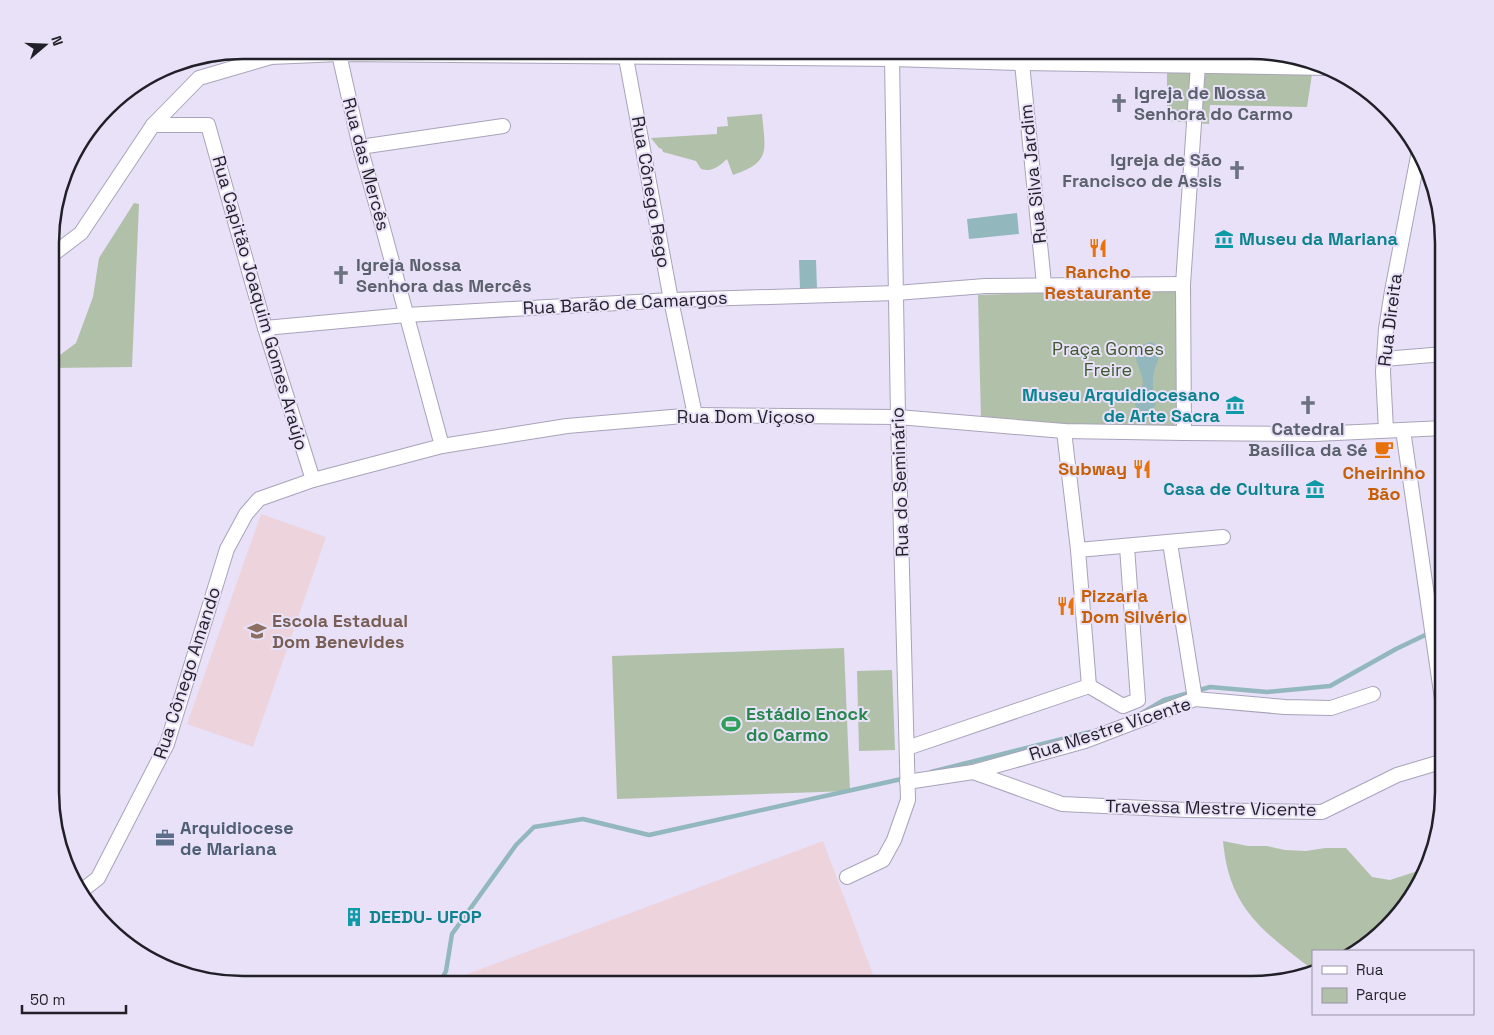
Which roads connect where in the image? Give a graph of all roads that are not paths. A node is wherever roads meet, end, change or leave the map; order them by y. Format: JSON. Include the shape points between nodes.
{"nodes":[{"id":1,"x":264,"y":59,"type":"edge"},
{"id":2,"x":340,"y":59,"type":"edge"},
{"id":3,"x":626,"y":59,"type":"edge"},
{"id":4,"x":892,"y":59,"type":"joint"},
{"id":5,"x":1198,"y":59,"type":"edge"},
{"id":6,"x":1022,"y":63,"type":"junction"},
{"id":7,"x":1197,"y":66,"type":"junction"},
{"id":8,"x":1310,"y":68,"type":"edge"},
{"id":9,"x":153,"y":125,"type":"junction"},
{"id":10,"x":504,"y":126,"type":"dead end"},
{"id":11,"x":360,"y":147,"type":"junction"},
{"id":12,"x":1417,"y":163,"type":"edge"},
{"id":13,"x":59,"y":250,"type":"edge"},
{"id":14,"x":1044,"y":284,"type":"junction"},
{"id":15,"x":1183,"y":284,"type":"junction"},
{"id":16,"x":896,"y":293,"type":"junction"},
{"id":17,"x":671,"y":300,"type":"junction"},
{"id":18,"x":406,"y":315,"type":"junction"},
{"id":19,"x":265,"y":328,"type":"junction"},
{"id":20,"x":1435,"y":355,"type":"edge"},
{"id":21,"x":1384,"y":359,"type":"junction"},
{"id":22,"x":695,"y":415,"type":"junction"},
{"id":23,"x":898,"y":417,"type":"junction"},
{"id":24,"x":1435,"y":428,"type":"edge"},
{"id":25,"x":1064,"y":430,"type":"junction"},
{"id":26,"x":1386,"y":430,"type":"junction"},
{"id":27,"x":1402,"y":430,"type":"junction"},
{"id":28,"x":1184,"y":433,"type":"junction"},
{"id":29,"x":442,"y":446,"type":"junction"},
{"id":30,"x":313,"y":480,"type":"junction"},
{"id":31,"x":1223,"y":537,"type":"dead end"},
{"id":32,"x":1170,"y":543,"type":"junction"},
{"id":33,"x":1127,"y":547,"type":"junction"},
{"id":34,"x":1078,"y":550,"type":"junction"},
{"id":35,"x":1435,"y":664,"type":"edge"},
{"id":36,"x":1088,"y":686,"type":"junction"},
{"id":37,"x":1373,"y":694,"type":"dead end"},
{"id":38,"x":1195,"y":699,"type":"junction"},
{"id":39,"x":907,"y":748,"type":"junction"},
{"id":40,"x":1435,"y":763,"type":"edge"},
{"id":41,"x":973,"y":772,"type":"junction"},
{"id":42,"x":907,"y":782,"type":"junction"},
{"id":43,"x":847,"y":877,"type":"dead end"},
{"id":44,"x":86,"y":888,"type":"edge"}],
"edges":[{"from":1,"to":9,"type":"street","via":[[199,78]]},
{"from":2,"to":11,"type":"street","name":"Rua das Mercês"},
{"from":3,"to":17,"type":"street","name":"Rua Cônego Rego"},
{"from":4,"to":6,"type":"street"},
{"from":4,"to":16,"type":"street","name":"Rua do Seminário"},
{"from":5,"to":7,"type":"street"},
{"from":6,"to":7,"type":"street"},
{"from":6,"to":14,"type":"street","name":"Rua Silva Jardim"},
{"from":7,"to":8,"type":"street"},
{"from":7,"to":15,"type":"street"},
{"from":9,"to":13,"type":"street","via":[[81,233]]},
{"from":9,"to":19,"type":"street","name":"Rua Capitão Joaquim Gomes Araújo","via":[[208,125]]},
{"from":10,"to":11,"type":"street"},
{"from":11,"to":18,"type":"street","name":"Rua das Mercês"},
{"from":12,"to":21,"type":"street","name":"Rua Direita","via":[[1392,291]]},
{"from":14,"to":15,"type":"street"},
{"from":14,"to":16,"type":"street","name":"Rua Barão de Camargos"},
{"from":15,"to":28,"type":"street"},
{"from":16,"to":17,"type":"street","name":"Rua Barão de Camargos"},
{"from":16,"to":23,"type":"street","name":"Rua do Seminário"},
{"from":17,"to":18,"type":"street","name":"Rua Barão de Camargos"},
{"from":17,"to":22,"type":"street","name":"Rua Cônego Rego"},
{"from":18,"to":19,"type":"street","name":"Rua Barão de Camargos"},
{"from":18,"to":29,"type":"street","name":"Rua das Mercês"},
{"from":19,"to":30,"type":"street","name":"Rua Capitão Joaquim Gomes Araújo"},
{"from":20,"to":21,"type":"street"},
{"from":21,"to":26,"type":"street","name":"Rua Direita"},
{"from":22,"to":23,"type":"street","name":"Rua Dom Viçoso"},
{"from":22,"to":29,"type":"street","name":"Rua Dom Viçoso","via":[[567,426]]},
{"from":23,"to":25,"type":"street","name":"Rua Dom Viçoso"},
{"from":23,"to":39,"type":"street","name":"Rua do Seminário"},
{"from":24,"to":27,"type":"street","name":"Rua Dom Viçoso"},
{"from":25,"to":28,"type":"street","name":"Rua Dom Viçoso"},
{"from":25,"to":34,"type":"street"},
{"from":26,"to":27,"type":"street","name":"Rua Dom Viçoso"},
{"from":26,"to":28,"type":"street","name":"Rua Dom Viçoso","via":[[1315,434]]},
{"from":27,"to":35,"type":"street"},
{"from":29,"to":30,"type":"street","name":"Rua Dom Viçoso"},
{"from":30,"to":44,"type":"street","name":"Rua Cônego Amando","via":[[259,499],[246,514],[228,549],[167,744],[98,878]]},
{"from":31,"to":32,"type":"street"},
{"from":32,"to":33,"type":"street"},
{"from":32,"to":38,"type":"street"},
{"from":33,"to":34,"type":"street"},
{"from":33,"to":36,"type":"street","via":[[1138,700],[1123,706]]},
{"from":34,"to":36,"type":"street"},
{"from":36,"to":39,"type":"street"},
{"from":37,"to":38,"type":"street","name":"Rua Mestre Vicente","via":[[1331,708]]},
{"from":38,"to":41,"type":"street","name":"Rua Mestre Vicente","via":[[1085,742]]},
{"from":39,"to":42,"type":"street","name":"Rua do Seminário"},
{"from":40,"to":41,"type":"street","name":"Travessa Mestre Vicente","via":[[1398,775],[1322,812],[1062,804]]},
{"from":41,"to":42,"type":"street","name":"Rua Mestre Vicente"},
{"from":42,"to":43,"type":"street","name":"Rua do Seminário","via":[[908,800],[883,860]]}]}
